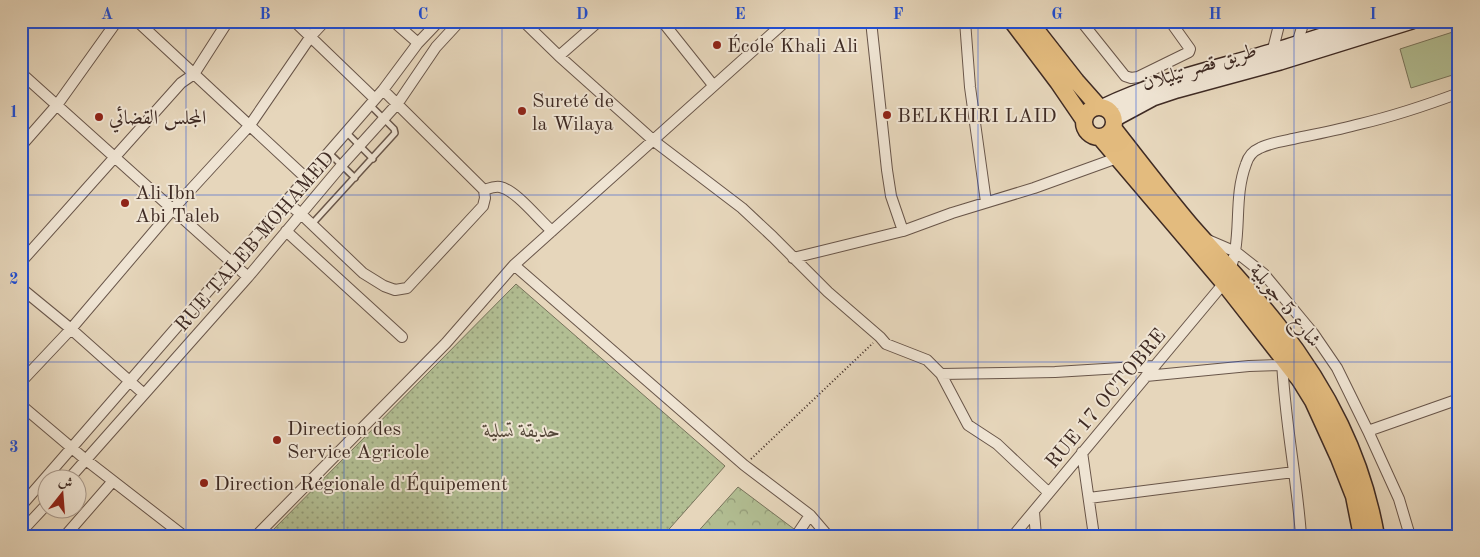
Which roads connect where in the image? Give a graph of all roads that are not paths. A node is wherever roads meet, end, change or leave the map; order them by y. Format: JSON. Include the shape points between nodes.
{"nodes":[{"id":1,"x":117,"y":21,"type":"edge"},
{"id":2,"x":136,"y":21,"type":"edge"},
{"id":3,"x":228,"y":21,"type":"edge"},
{"id":4,"x":294,"y":21,"type":"edge"},
{"id":5,"x":325,"y":21,"type":"edge"},
{"id":6,"x":393,"y":21,"type":"edge"},
{"id":7,"x":439,"y":21,"type":"edge"},
{"id":8,"x":460,"y":21,"type":"edge"},
{"id":9,"x":523,"y":21,"type":"edge"},
{"id":10,"x":599,"y":21,"type":"edge"},
{"id":11,"x":662,"y":21,"type":"edge"},
{"id":12,"x":786,"y":21,"type":"edge"},
{"id":13,"x":871,"y":21,"type":"edge"},
{"id":14,"x":965,"y":21,"type":"edge"},
{"id":15,"x":1012,"y":21,"type":"edge"},
{"id":16,"x":1029,"y":21,"type":"edge"},
{"id":17,"x":1080,"y":21,"type":"edge"},
{"id":18,"x":1280,"y":21,"type":"edge"},
{"id":19,"x":1304,"y":21,"type":"edge"},
{"id":20,"x":1370,"y":21,"type":"edge"},
{"id":21,"x":1412,"y":21,"type":"edge"},
{"id":22,"x":1175,"y":23,"type":"edge"},
{"id":23,"x":311,"y":36,"type":"junction"},
{"id":24,"x":418,"y":43,"type":"junction"},
{"id":25,"x":1295,"y":51,"type":"junction"},
{"id":26,"x":559,"y":56,"type":"junction"},
{"id":27,"x":1271,"y":58,"type":"junction"},
{"id":28,"x":21,"y":73,"type":"edge"},
{"id":29,"x":194,"y":74,"type":"junction"},
{"id":30,"x":713,"y":85,"type":"junction"},
{"id":31,"x":383,"y":90,"type":"junction"},
{"id":32,"x":1459,"y":93,"type":"edge"},
{"id":33,"x":372,"y":101,"type":"junction"},
{"id":34,"x":398,"y":103,"type":"junction"},
{"id":35,"x":57,"y":105,"type":"junction"},
{"id":36,"x":384,"y":118,"type":"junction"},
{"id":37,"x":1084,"y":120,"type":"junction"},
{"id":38,"x":1106,"y":120,"type":"junction"},
{"id":39,"x":250,"y":124,"type":"junction"},
{"id":40,"x":346,"y":132,"type":"junction"},
{"id":41,"x":654,"y":141,"type":"junction"},
{"id":42,"x":21,"y":146,"type":"edge"},
{"id":43,"x":359,"y":146,"type":"junction"},
{"id":44,"x":328,"y":152,"type":"junction"},
{"id":45,"x":114,"y":157,"type":"junction"},
{"id":46,"x":1117,"y":158,"type":"junction"},
{"id":47,"x":373,"y":159,"type":"junction"},
{"id":48,"x":342,"y":165,"type":"junction"},
{"id":49,"x":305,"y":178,"type":"junction"},
{"id":50,"x":355,"y":178,"type":"junction"},
{"id":51,"x":484,"y":190,"type":"junction"},
{"id":52,"x":285,"y":201,"type":"junction"},
{"id":53,"x":986,"y":202,"type":"junction"},
{"id":54,"x":173,"y":209,"type":"junction"},
{"id":55,"x":301,"y":214,"type":"junction"},
{"id":56,"x":312,"y":225,"type":"junction"},
{"id":57,"x":903,"y":230,"type":"junction"},
{"id":58,"x":286,"y":231,"type":"junction"},
{"id":59,"x":552,"y":232,"type":"junction"},
{"id":60,"x":1202,"y":238,"type":"junction"},
{"id":61,"x":1236,"y":252,"type":"junction"},
{"id":62,"x":793,"y":258,"type":"junction"},
{"id":63,"x":21,"y":262,"type":"edge"},
{"id":64,"x":233,"y":262,"type":"junction"},
{"id":65,"x":514,"y":265,"type":"junction"},
{"id":66,"x":248,"y":277,"type":"junction"},
{"id":67,"x":1228,"y":277,"type":"junction"},
{"id":68,"x":21,"y":288,"type":"edge"},
{"id":69,"x":71,"y":329,"type":"junction"},
{"id":70,"x":402,"y":336,"type":"dead end"},
{"id":71,"x":1282,"y":360,"type":"junction"},
{"id":72,"x":1154,"y":366,"type":"junction"},
{"id":73,"x":941,"y":374,"type":"junction"},
{"id":74,"x":1146,"y":376,"type":"junction"},
{"id":75,"x":130,"y":381,"type":"junction"},
{"id":76,"x":21,"y":382,"type":"edge"},
{"id":77,"x":144,"y":394,"type":"junction"},
{"id":78,"x":1459,"y":399,"type":"edge"},
{"id":79,"x":21,"y":405,"type":"edge"},
{"id":80,"x":1368,"y":431,"type":"junction"},
{"id":81,"x":72,"y":448,"type":"junction"},
{"id":82,"x":1082,"y":452,"type":"junction"},
{"id":83,"x":86,"y":460,"type":"junction"},
{"id":84,"x":77,"y":470,"type":"edge"},
{"id":85,"x":1294,"y":472,"type":"junction"},
{"id":86,"x":113,"y":480,"type":"junction"},
{"id":87,"x":1048,"y":492,"type":"junction"},
{"id":88,"x":1089,"y":498,"type":"junction"},
{"id":89,"x":21,"y":506,"type":"edge"},
{"id":90,"x":1034,"y":512,"type":"junction"},
{"id":91,"x":38,"y":514,"type":"edge"},
{"id":92,"x":810,"y":515,"type":"junction"},
{"id":93,"x":21,"y":532,"type":"edge"},
{"id":94,"x":65,"y":536,"type":"edge"},
{"id":95,"x":184,"y":536,"type":"edge"},
{"id":96,"x":256,"y":536,"type":"edge"},
{"id":97,"x":796,"y":536,"type":"edge"},
{"id":98,"x":828,"y":536,"type":"edge"},
{"id":99,"x":1013,"y":536,"type":"edge"},
{"id":100,"x":1036,"y":536,"type":"edge"},
{"id":101,"x":1094,"y":536,"type":"edge"},
{"id":102,"x":1302,"y":536,"type":"edge"},
{"id":103,"x":1362,"y":536,"type":"edge"},
{"id":104,"x":1376,"y":536,"type":"edge"},
{"id":105,"x":1410,"y":536,"type":"edge"}],
"edges":[{"from":1,"to":35,"type":"street"},
{"from":2,"to":29,"type":"street"},
{"from":3,"to":29,"type":"street"},
{"from":4,"to":23,"type":"street"},
{"from":5,"to":23,"type":"street"},
{"from":6,"to":24,"type":"street"},
{"from":7,"to":24,"type":"street","name":"RUE TALEB MOHAMED"},
{"from":8,"to":34,"type":"street","name":"RUE TALEB MOHAMED","via":[[436,47]]},
{"from":9,"to":26,"type":"street"},
{"from":10,"to":26,"type":"street"},
{"from":11,"to":30,"type":"street"},
{"from":12,"to":30,"type":"street"},
{"from":13,"to":57,"type":"street","via":[[887,170],[891,196]]},
{"from":14,"to":53,"type":"street","via":[[970,87]]},
{"from":15,"to":37,"type":"main road"},
{"from":16,"to":38,"type":"main road","name":"شارع 5 جويلية"},
{"from":17,"to":22,"type":"street","via":[[1131,78],[1189,52]]},
{"from":18,"to":27,"type":"street"},
{"from":19,"to":25,"type":"street"},
{"from":20,"to":25,"type":"main road","name":"طريق قصر تيليلان"},
{"from":21,"to":25,"type":"main road","name":"طريق قصر تيليلان"},
{"from":23,"to":33,"type":"street"},
{"from":23,"to":39,"type":"street"},
{"from":24,"to":31,"type":"street","name":"RUE TALEB MOHAMED"},
{"from":25,"to":27,"type":"main road","name":"طريق قصر تيليلان"},
{"from":26,"to":41,"type":"street"},
{"from":27,"to":38,"type":"main road","name":"طريق قصر تيليلان","via":[[1153,98]]},
{"from":28,"to":35,"type":"street"},
{"from":29,"to":39,"type":"street"},
{"from":29,"to":45,"type":"street","via":[[181,83]]},
{"from":30,"to":41,"type":"street"},
{"from":31,"to":33,"type":"street","name":"RUE TALEB MOHAMED"},
{"from":31,"to":34,"type":"street"},
{"from":32,"to":61,"type":"street","via":[[1362,124],[1278,142],[1254,151],[1244,172]]},
{"from":33,"to":36,"type":"lane"},
{"from":33,"to":40,"type":"street","name":"RUE TALEB MOHAMED"},
{"from":34,"to":36,"type":"street","name":"RUE TALEB MOHAMED"},
{"from":34,"to":51,"type":"street"},
{"from":35,"to":42,"type":"street"},
{"from":35,"to":45,"type":"street"},
{"from":36,"to":43,"type":"street","name":"RUE TALEB MOHAMED"},
{"from":36,"to":47,"type":"lane","via":[[395,133]]},
{"from":37,"to":38,"type":"main road","via":[[1088,112]]},
{"from":37,"to":38,"type":"main road","via":[[1088,133]]},
{"from":38,"to":46,"type":"main road","name":"شارع 5 جويلية"},
{"from":38,"to":60,"type":"main road","name":"شارع 5 جويلية"},
{"from":39,"to":49,"type":"street"},
{"from":39,"to":54,"type":"street"},
{"from":40,"to":43,"type":"lane"},
{"from":40,"to":44,"type":"street","name":"RUE TALEB MOHAMED"},
{"from":41,"to":59,"type":"street"},
{"from":41,"to":62,"type":"street","via":[[742,208]]},
{"from":43,"to":47,"type":"lane"},
{"from":43,"to":48,"type":"street","name":"RUE TALEB MOHAMED"},
{"from":44,"to":48,"type":"lane"},
{"from":44,"to":49,"type":"street","name":"RUE TALEB MOHAMED"},
{"from":45,"to":54,"type":"street"},
{"from":45,"to":63,"type":"street"},
{"from":46,"to":53,"type":"street"},
{"from":46,"to":67,"type":"main road","name":"شارع 5 جويلية"},
{"from":47,"to":50,"type":"lane"},
{"from":48,"to":50,"type":"lane"},
{"from":48,"to":55,"type":"street","name":"RUE TALEB MOHAMED"},
{"from":49,"to":52,"type":"street","name":"RUE TALEB MOHAMED"},
{"from":50,"to":56,"type":"lane"},
{"from":51,"to":56,"type":"street","via":[[482,206],[407,288],[395,290],[363,273]]},
{"from":51,"to":59,"type":"street","via":[[492,187],[510,192]]},
{"from":52,"to":55,"type":"street"},
{"from":52,"to":64,"type":"street","name":"RUE TALEB MOHAMED"},
{"from":53,"to":57,"type":"street"},
{"from":54,"to":64,"type":"street"},
{"from":54,"to":69,"type":"street"},
{"from":55,"to":56,"type":"street"},
{"from":55,"to":58,"type":"street","name":"RUE TALEB MOHAMED"},
{"from":57,"to":62,"type":"street"},
{"from":58,"to":66,"type":"street","name":"RUE TALEB MOHAMED"},
{"from":58,"to":70,"type":"street"},
{"from":59,"to":65,"type":"street"},
{"from":60,"to":61,"type":"street"},
{"from":60,"to":67,"type":"main road","name":"شارع 5 جويلية"},
{"from":61,"to":67,"type":"street"},
{"from":61,"to":80,"type":"street","via":[[1275,285],[1313,333],[1337,368]]},
{"from":62,"to":73,"type":"street","via":[[886,344],[927,360]]},
{"from":64,"to":66,"type":"street"},
{"from":64,"to":75,"type":"street","name":"RUE TALEB MOHAMED"},
{"from":65,"to":92,"type":"street","via":[[744,465]]},
{"from":65,"to":96,"type":"street","via":[[446,343]]},
{"from":66,"to":77,"type":"street","name":"RUE TALEB MOHAMED"},
{"from":67,"to":71,"type":"main road","name":"شارع 5 جويلية"},
{"from":67,"to":72,"type":"street","name":"RUE 17 OCTOBRE"},
{"from":67,"to":104,"type":"main road","name":"شارع 5 جويلية","via":[[1278,325],[1330,404],[1360,468]]},
{"from":68,"to":69,"type":"street"},
{"from":69,"to":75,"type":"street"},
{"from":69,"to":76,"type":"street"},
{"from":71,"to":74,"type":"street"},
{"from":71,"to":85,"type":"street"},
{"from":71,"to":103,"type":"main road","name":"شارع 5 جويلية","via":[[1313,401],[1339,458],[1354,496]]},
{"from":72,"to":73,"type":"street"},
{"from":72,"to":74,"type":"street","name":"RUE 17 OCTOBRE"},
{"from":73,"to":87,"type":"street","via":[[968,424],[997,444]]},
{"from":74,"to":82,"type":"street","name":"RUE 17 OCTOBRE"},
{"from":75,"to":77,"type":"street"},
{"from":75,"to":81,"type":"street"},
{"from":77,"to":83,"type":"street","name":"RUE TALEB MOHAMED"},
{"from":78,"to":80,"type":"street"},
{"from":79,"to":81,"type":"street"},
{"from":80,"to":105,"type":"street","via":[[1399,499]]},
{"from":81,"to":83,"type":"street"},
{"from":81,"to":89,"type":"street"},
{"from":82,"to":87,"type":"street","name":"RUE 17 OCTOBRE"},
{"from":82,"to":88,"type":"street"},
{"from":83,"to":84,"type":"street","name":"RUE TALEB MOHAMED"},
{"from":83,"to":86,"type":"street"},
{"from":85,"to":88,"type":"street"},
{"from":85,"to":102,"type":"street"},
{"from":86,"to":94,"type":"street"},
{"from":86,"to":95,"type":"street"},
{"from":87,"to":90,"type":"street","name":"RUE 17 OCTOBRE"},
{"from":88,"to":101,"type":"street"},
{"from":90,"to":99,"type":"street","name":"RUE 17 OCTOBRE"},
{"from":90,"to":100,"type":"street"},
{"from":91,"to":93,"type":"street"},
{"from":92,"to":97,"type":"street"},
{"from":92,"to":98,"type":"street"}]}
